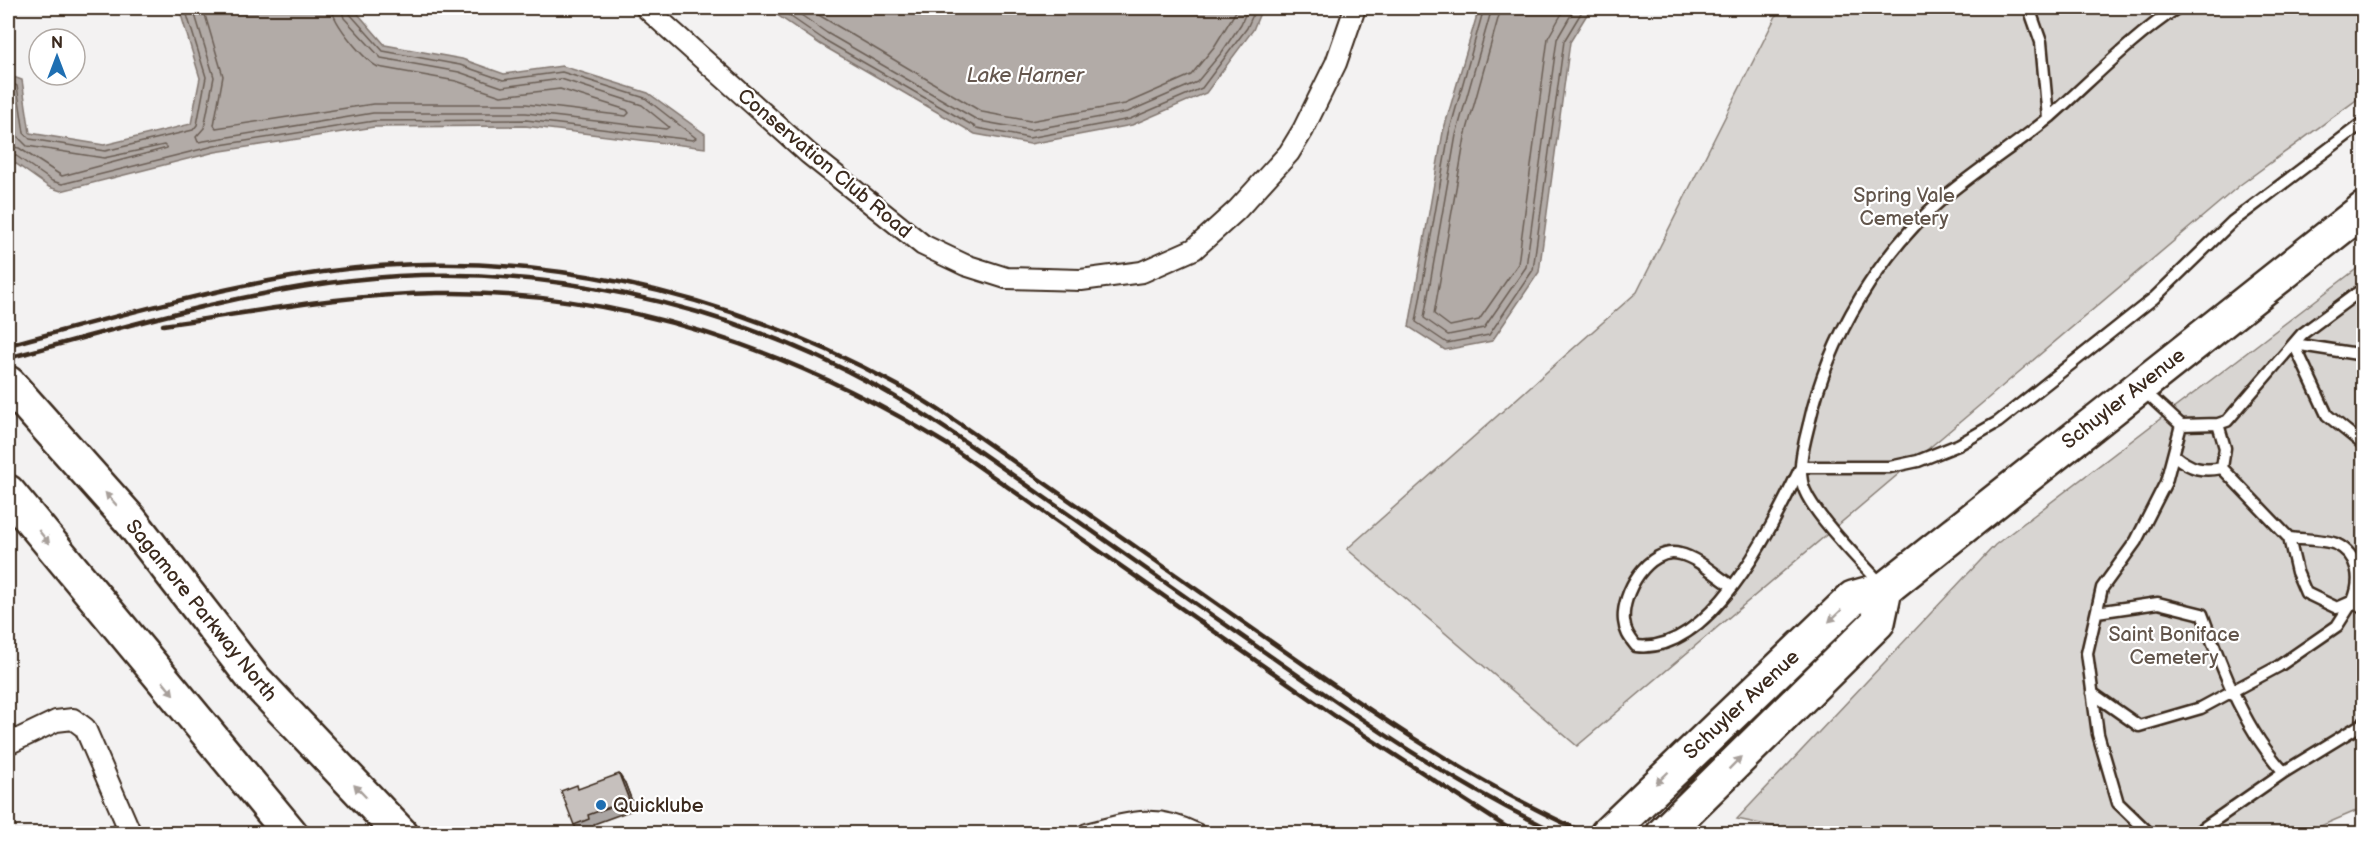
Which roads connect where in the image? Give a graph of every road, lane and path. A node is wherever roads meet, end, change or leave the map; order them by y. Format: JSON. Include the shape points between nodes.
{"nodes":[{"id":1,"x":646,"y":8,"type":"edge"},
{"id":2,"x":1355,"y":8,"type":"edge"},
{"id":3,"x":2029,"y":8,"type":"edge"},
{"id":4,"x":2177,"y":8,"type":"edge"},
{"id":5,"x":2048,"y":118,"type":"junction"},
{"id":6,"x":2364,"y":122,"type":"edge"},
{"id":7,"x":2364,"y":209,"type":"edge"},
{"id":8,"x":2364,"y":288,"type":"edge"},
{"id":9,"x":2294,"y":344,"type":"junction"},
{"id":10,"x":2364,"y":355,"type":"edge"},
{"id":11,"x":8,"y":383,"type":"edge"},
{"id":12,"x":2139,"y":386,"type":"junction"},
{"id":13,"x":2218,"y":424,"type":"junction"},
{"id":14,"x":2181,"y":425,"type":"junction"},
{"id":15,"x":2364,"y":445,"type":"edge"},
{"id":16,"x":2175,"y":456,"type":"junction"},
{"id":17,"x":1801,"y":467,"type":"junction"},
{"id":18,"x":2222,"y":468,"type":"junction"},
{"id":19,"x":8,"y":492,"type":"edge"},
{"id":20,"x":2289,"y":538,"type":"junction"},
{"id":21,"x":1731,"y":586,"type":"junction"},
{"id":22,"x":1885,"y":589,"type":"junction"},
{"id":23,"x":2364,"y":592,"type":"edge"},
{"id":24,"x":2353,"y":601,"type":"junction"},
{"id":25,"x":2364,"y":609,"type":"edge"},
{"id":26,"x":2097,"y":612,"type":"junction"},
{"id":27,"x":2231,"y":692,"type":"junction"},
{"id":28,"x":2092,"y":693,"type":"junction"},
{"id":29,"x":2364,"y":723,"type":"edge"},
{"id":30,"x":8,"y":744,"type":"edge"},
{"id":31,"x":2284,"y":772,"type":"junction"},
{"id":32,"x":124,"y":831,"type":"edge"},
{"id":33,"x":291,"y":834,"type":"edge"},
{"id":34,"x":401,"y":834,"type":"edge"},
{"id":35,"x":1087,"y":834,"type":"edge"},
{"id":36,"x":1196,"y":834,"type":"edge"},
{"id":37,"x":1607,"y":834,"type":"edge"},
{"id":38,"x":1663,"y":834,"type":"edge"},
{"id":39,"x":2150,"y":834,"type":"edge"},
{"id":40,"x":2195,"y":834,"type":"edge"}],
"edges":[{"from":1,"to":2,"type":"street","name":"Conservation Club Road","via":[[809,154],[923,244],[965,265],[1006,278],[1081,280],[1142,272],[1194,249],[1237,210],[1299,138],[1336,63]]},
{"from":3,"to":5,"type":"lane","via":[[2041,42]]},
{"from":4,"to":5,"type":"lane","via":[[2151,25]]},
{"from":5,"to":17,"type":"lane","via":[[1934,208],[1896,248],[1861,297],[1816,392]]},
{"from":6,"to":17,"type":"lane","via":[[2232,222],[2154,298],[1998,422],[1958,445],[1918,461],[1890,467]]},
{"from":7,"to":12,"type":"highway","name":"Schuyler Avenue"},
{"from":8,"to":9,"type":"lane"},
{"from":9,"to":10,"type":"lane"},
{"from":9,"to":13,"type":"lane","via":[[2227,421]]},
{"from":9,"to":15,"type":"lane","via":[[2327,415]]},
{"from":34,"to":11,"type":"highway","name":"Sagamore Parkway North","one_way":true,"via":[[253,678],[130,521]]},
{"from":12,"to":14,"type":"lane"},
{"from":12,"to":22,"type":"highway","name":"Schuyler Avenue"},
{"from":13,"to":14,"type":"lane"},
{"from":13,"to":18,"type":"lane","via":[[2225,448]]},
{"from":14,"to":16,"type":"lane"},
{"from":16,"to":18,"type":"lane","via":[[2189,468]]},
{"from":16,"to":26,"type":"lane","via":[[2136,541],[2102,588]]},
{"from":17,"to":21,"type":"lane","via":[[1765,538]]},
{"from":17,"to":22,"type":"lane","via":[[1804,490],[1817,509]]},
{"from":18,"to":20,"type":"lane"},
{"from":19,"to":33,"type":"highway","one_way":true},
{"from":20,"to":24,"type":"lane","via":[[2296,572],[2306,593],[2337,608]]},
{"from":20,"to":24,"type":"lane","via":[[2336,544],[2356,562],[2359,586]]},
{"from":21,"to":21,"type":"lane","via":[[1697,626],[1663,645],[1636,646],[1627,636],[1624,621],[1629,592],[1648,564],[1666,553],[1690,558]]},
{"from":22,"to":37,"type":"highway","name":"Schuyler Avenue","one_way":true,"via":[[1853,598]]},
{"from":38,"to":22,"type":"highway","name":"Schuyler Avenue","one_way":true,"via":[[1878,622]]},
{"from":23,"to":24,"type":"lane"},
{"from":24,"to":25,"type":"lane"},
{"from":24,"to":27,"type":"lane","via":[[2337,626]]},
{"from":26,"to":27,"type":"lane","via":[[2158,603],[2202,614]]},
{"from":26,"to":28,"type":"lane","via":[[2086,653]]},
{"from":27,"to":28,"type":"lane","via":[[2200,708],[2139,726]]},
{"from":27,"to":31,"type":"lane","via":[[2266,753]]},
{"from":28,"to":39,"type":"lane","via":[[2098,734],[2118,803]]},
{"from":29,"to":31,"type":"lane"},
{"from":30,"to":32,"type":"street","via":[[56,721],[73,719],[85,728]]},
{"from":31,"to":40,"type":"lane"},
{"from":35,"to":36,"type":"street","via":[[1145,820],[1176,824]]}]}
